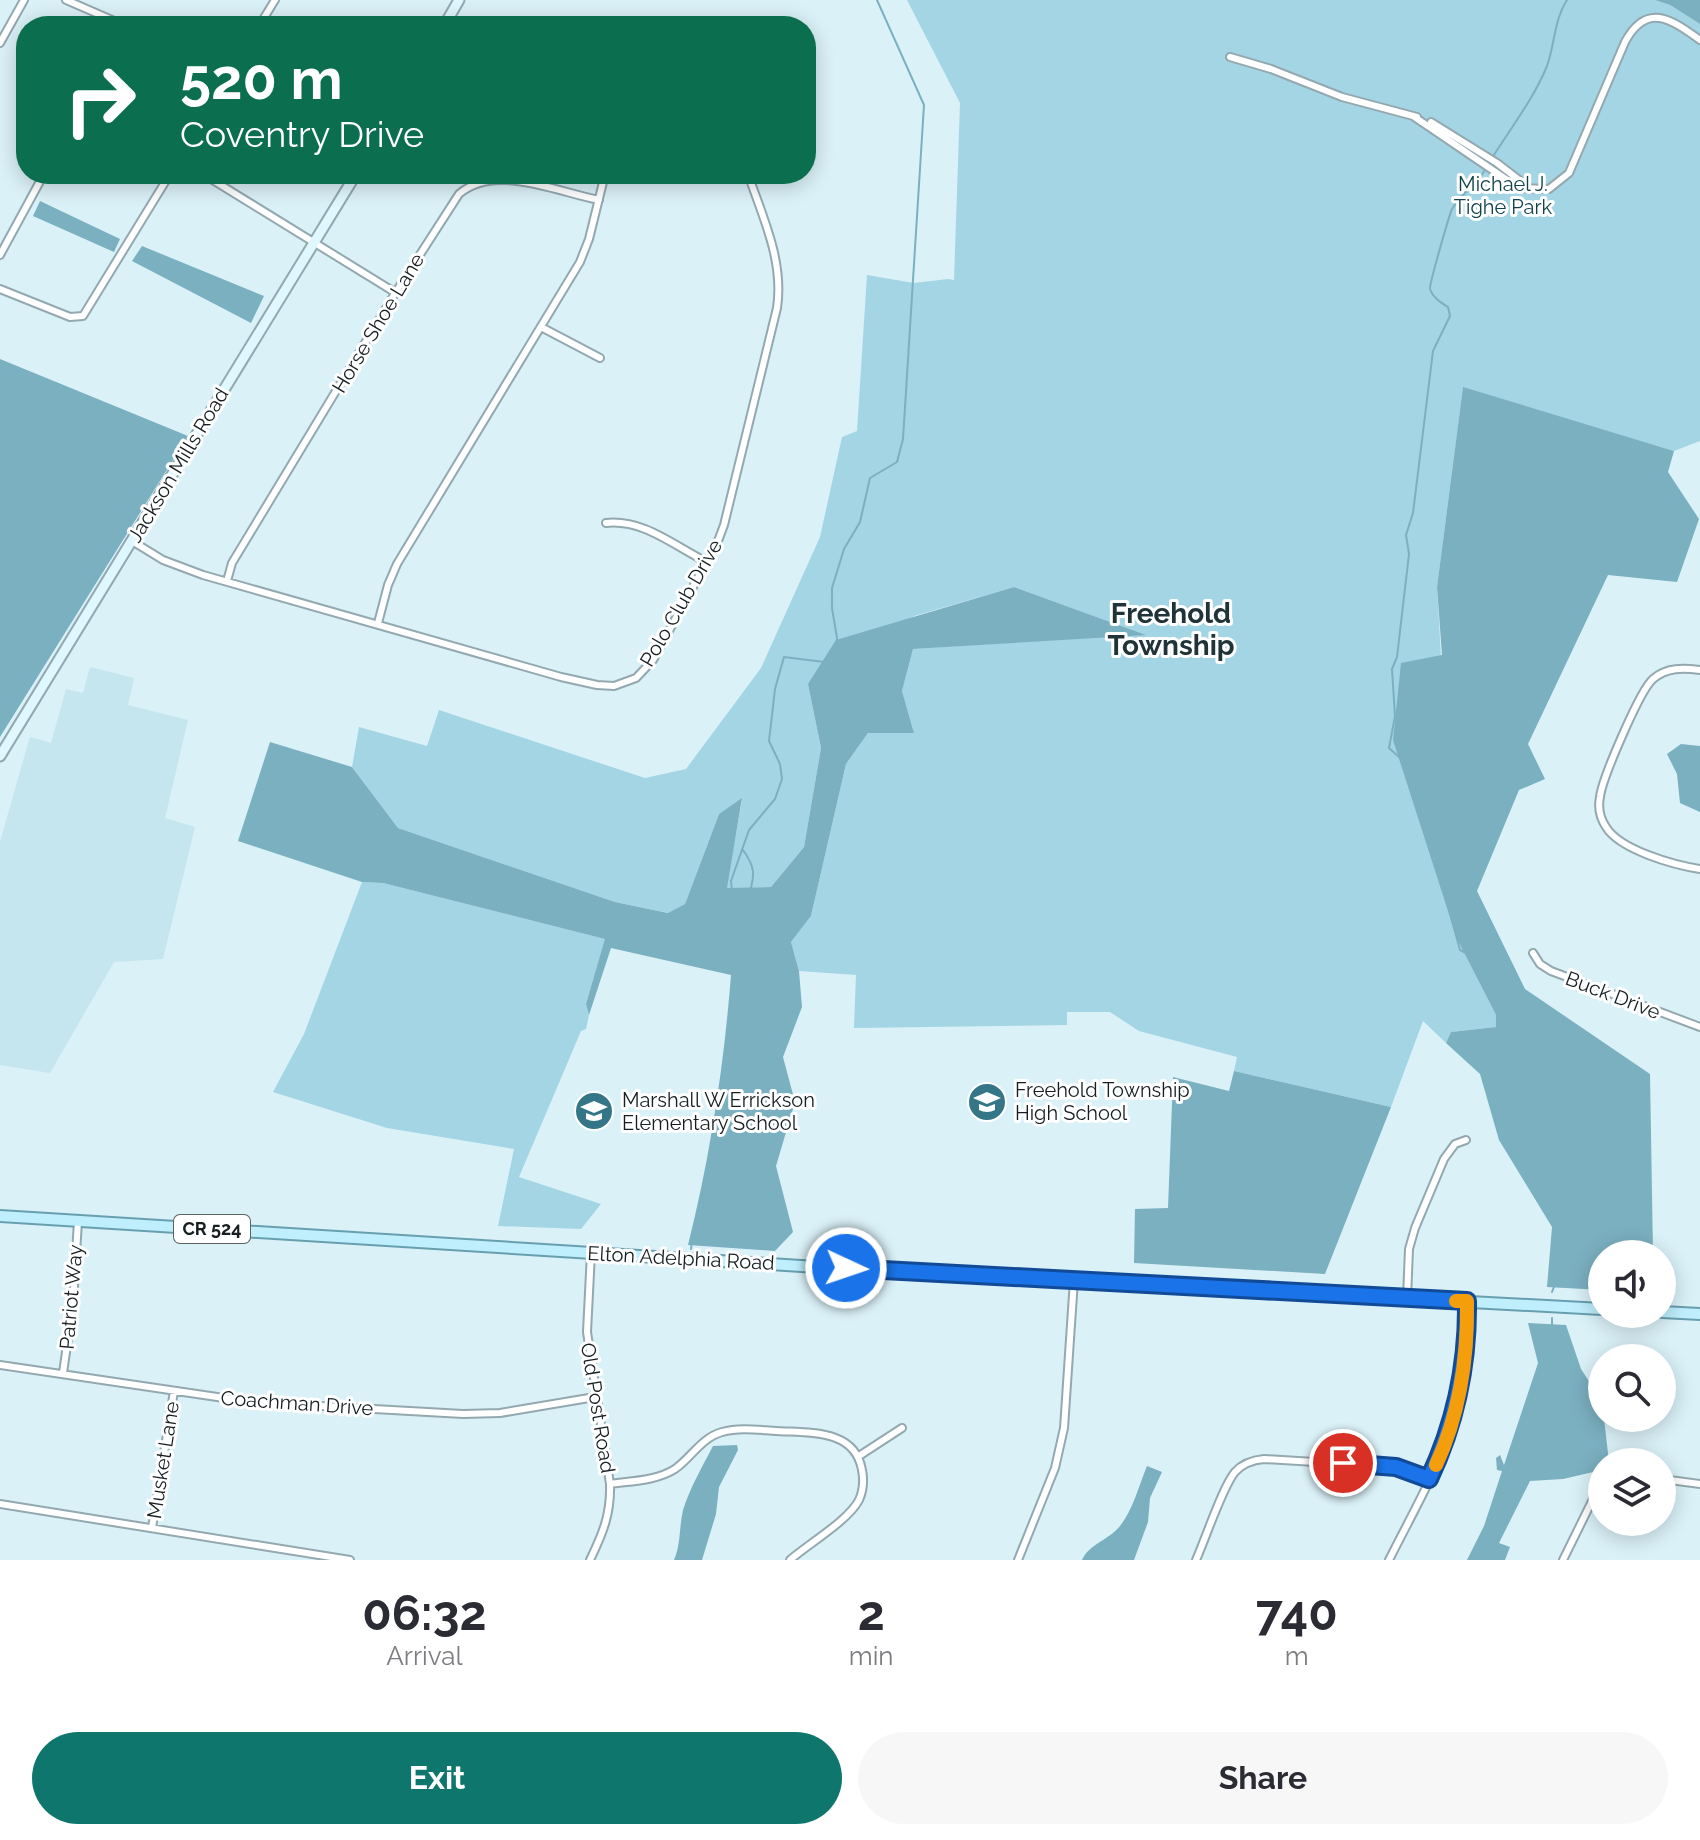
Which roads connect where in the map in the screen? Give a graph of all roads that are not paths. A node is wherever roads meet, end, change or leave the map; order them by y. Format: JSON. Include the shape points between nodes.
{"nodes":[{"id":1,"x":24,"y":0,"type":"edge"},
{"id":2,"x":66,"y":0,"type":"edge"},
{"id":3,"x":102,"y":16,"type":"edge"},
{"id":4,"x":2,"y":32,"type":"edge"},
{"id":5,"x":1700,"y":40,"type":"edge"},
{"id":6,"x":0,"y":43,"type":"edge"},
{"id":7,"x":1230,"y":57,"type":"dead end"},
{"id":8,"x":39,"y":184,"type":"edge"},
{"id":9,"x":164,"y":184,"type":"edge"},
{"id":10,"x":219,"y":184,"type":"edge"},
{"id":11,"x":350,"y":184,"type":"edge"},
{"id":12,"x":475,"y":184,"type":"edge"},
{"id":13,"x":527,"y":184,"type":"edge"},
{"id":14,"x":603,"y":184,"type":"edge"},
{"id":15,"x":751,"y":184,"type":"edge"},
{"id":16,"x":599,"y":200,"type":"junction"},
{"id":17,"x":313,"y":242,"type":"junction"},
{"id":18,"x":0,"y":255,"type":"edge"},
{"id":19,"x":0,"y":289,"type":"edge"},
{"id":20,"x":396,"y":293,"type":"junction"},
{"id":21,"x":541,"y":327,"type":"junction"},
{"id":22,"x":600,"y":358,"type":"dead end"},
{"id":23,"x":606,"y":523,"type":"dead end"},
{"id":24,"x":132,"y":541,"type":"junction"},
{"id":25,"x":707,"y":562,"type":"junction"},
{"id":26,"x":227,"y":581,"type":"junction"},
{"id":27,"x":378,"y":623,"type":"junction"},
{"id":28,"x":1700,"y":670,"type":"edge"},
{"id":29,"x":0,"y":756,"type":"edge"},
{"id":30,"x":1700,"y":869,"type":"edge"},
{"id":31,"x":1533,"y":953,"type":"dead end"},
{"id":32,"x":1700,"y":1027,"type":"edge"},
{"id":33,"x":1466,"y":1140,"type":"dead end"},
{"id":34,"x":0,"y":1216,"type":"edge"},
{"id":35,"x":78,"y":1221,"type":"junction"},
{"id":36,"x":591,"y":1253,"type":"junction"},
{"id":37,"x":1074,"y":1280,"type":"junction"},
{"id":38,"x":1407,"y":1298,"type":"junction"},
{"id":39,"x":1467,"y":1301,"type":"junction"},
{"id":40,"x":1588,"y":1308,"type":"edge"},
{"id":41,"x":1676,"y":1313,"type":"edge"},
{"id":42,"x":1700,"y":1314,"type":"edge"},
{"id":43,"x":0,"y":1365,"type":"edge"},
{"id":44,"x":63,"y":1373,"type":"junction"},
{"id":45,"x":174,"y":1391,"type":"junction"},
{"id":46,"x":595,"y":1397,"type":"junction"},
{"id":47,"x":902,"y":1428,"type":"dead end"},
{"id":48,"x":859,"y":1456,"type":"junction"},
{"id":49,"x":1429,"y":1479,"type":"junction"},
{"id":50,"x":1676,"y":1481,"type":"edge"},
{"id":51,"x":610,"y":1484,"type":"junction"},
{"id":52,"x":1700,"y":1484,"type":"edge"},
{"id":53,"x":0,"y":1504,"type":"edge"},
{"id":54,"x":1588,"y":1509,"type":"edge"},
{"id":55,"x":152,"y":1528,"type":"junction"},
{"id":56,"x":350,"y":1560,"type":"edge"},
{"id":57,"x":590,"y":1560,"type":"edge"},
{"id":58,"x":790,"y":1560,"type":"edge"},
{"id":59,"x":1018,"y":1560,"type":"edge"},
{"id":60,"x":1196,"y":1560,"type":"edge"},
{"id":61,"x":1389,"y":1560,"type":"edge"},
{"id":62,"x":1563,"y":1560,"type":"edge"}],
"edges":[{"from":1,"to":4,"type":"street"},
{"from":2,"to":3,"type":"street"},
{"from":4,"to":6,"type":"street"},
{"from":5,"to":7,"type":"street","via":[[1667,19],[1647,19],[1636,26],[1569,173],[1554,186],[1532,190],[1519,188],[1484,159],[1413,116]]},
{"from":8,"to":18,"type":"street"},
{"from":9,"to":19,"type":"street","via":[[86,313],[70,317]]},
{"from":10,"to":17,"type":"street"},
{"from":11,"to":17,"type":"main road","name":"Jackson Mills Road"},
{"from":12,"to":20,"type":"street","name":"Horse Shoe Lane","via":[[455,198]]},
{"from":13,"to":16,"type":"street","name":"Horse Shoe Lane"},
{"from":14,"to":16,"type":"street"},
{"from":15,"to":25,"type":"street","name":"Polo Club Drive","via":[[777,262],[779,294],[724,525]]},
{"from":16,"to":21,"type":"street","via":[[585,252]]},
{"from":17,"to":20,"type":"street"},
{"from":17,"to":24,"type":"main road","name":"Jackson Mills Road"},
{"from":20,"to":26,"type":"street","name":"Horse Shoe Lane","via":[[232,563]]},
{"from":21,"to":22,"type":"street"},
{"from":21,"to":27,"type":"street","via":[[397,564]]},
{"from":23,"to":25,"type":"street","via":[[640,526]]},
{"from":24,"to":26,"type":"street","name":"Polo Club Drive","via":[[177,566]]},
{"from":24,"to":29,"type":"main road","name":"Jackson Mills Road"},
{"from":25,"to":27,"type":"street","name":"Polo Club Drive","via":[[649,666],[614,686],[561,677]]},
{"from":26,"to":27,"type":"street","name":"Polo Club Drive"},
{"from":28,"to":30,"type":"street","via":[[1674,669],[1648,684],[1603,786],[1599,807],[1606,827],[1619,841]]},
{"from":31,"to":32,"type":"street","name":"Buck Drive","via":[[1551,971]]},
{"from":33,"to":38,"type":"street","via":[[1455,1144],[1444,1159],[1415,1228]]},
{"from":34,"to":35,"type":"main road","name":"Elton Adelphia Road","number":"CR 524"},
{"from":35,"to":36,"type":"main road","name":"Elton Adelphia Road","number":"CR 524"},
{"from":35,"to":44,"type":"street","name":"Patriot Way"},
{"from":36,"to":37,"type":"main road","name":"Elton Adelphia Road","number":"CR 524"},
{"from":36,"to":46,"type":"street","name":"Old Post Road","via":[[587,1332]]},
{"from":37,"to":38,"type":"main road","name":"Elton Adelphia Road","number":"CR 524"},
{"from":37,"to":59,"type":"street","via":[[1064,1428],[1055,1468]]},
{"from":38,"to":39,"type":"main road","name":"Elton Adelphia Road","number":"CR 524"},
{"from":39,"to":40,"type":"main road","name":"Elton Adelphia Road","number":"CR 524"},
{"from":39,"to":49,"type":"street","via":[[1460,1395]]},
{"from":41,"to":42,"type":"main road"},
{"from":43,"to":44,"type":"street","name":"Coachman Drive"},
{"from":44,"to":45,"type":"street","name":"Coachman Drive"},
{"from":45,"to":46,"type":"street","name":"Coachman Drive","via":[[251,1402],[463,1414]]},
{"from":45,"to":55,"type":"street","name":"Musket Lane"},
{"from":46,"to":51,"type":"street","name":"Old Post Road"},
{"from":47,"to":48,"type":"street"},
{"from":48,"to":51,"type":"street","via":[[827,1435],[734,1429],[708,1438],[666,1473]]},
{"from":48,"to":58,"type":"street","via":[[863,1484],[854,1508]]},
{"from":49,"to":60,"type":"street","via":[[1396,1467],[1252,1460],[1232,1476]]},
{"from":49,"to":61,"type":"street"},
{"from":50,"to":52,"type":"street"},
{"from":51,"to":57,"type":"street","name":"Old Post Road","via":[[608,1517]]},
{"from":53,"to":55,"type":"street"},
{"from":54,"to":62,"type":"street"},
{"from":55,"to":56,"type":"street"}]}
